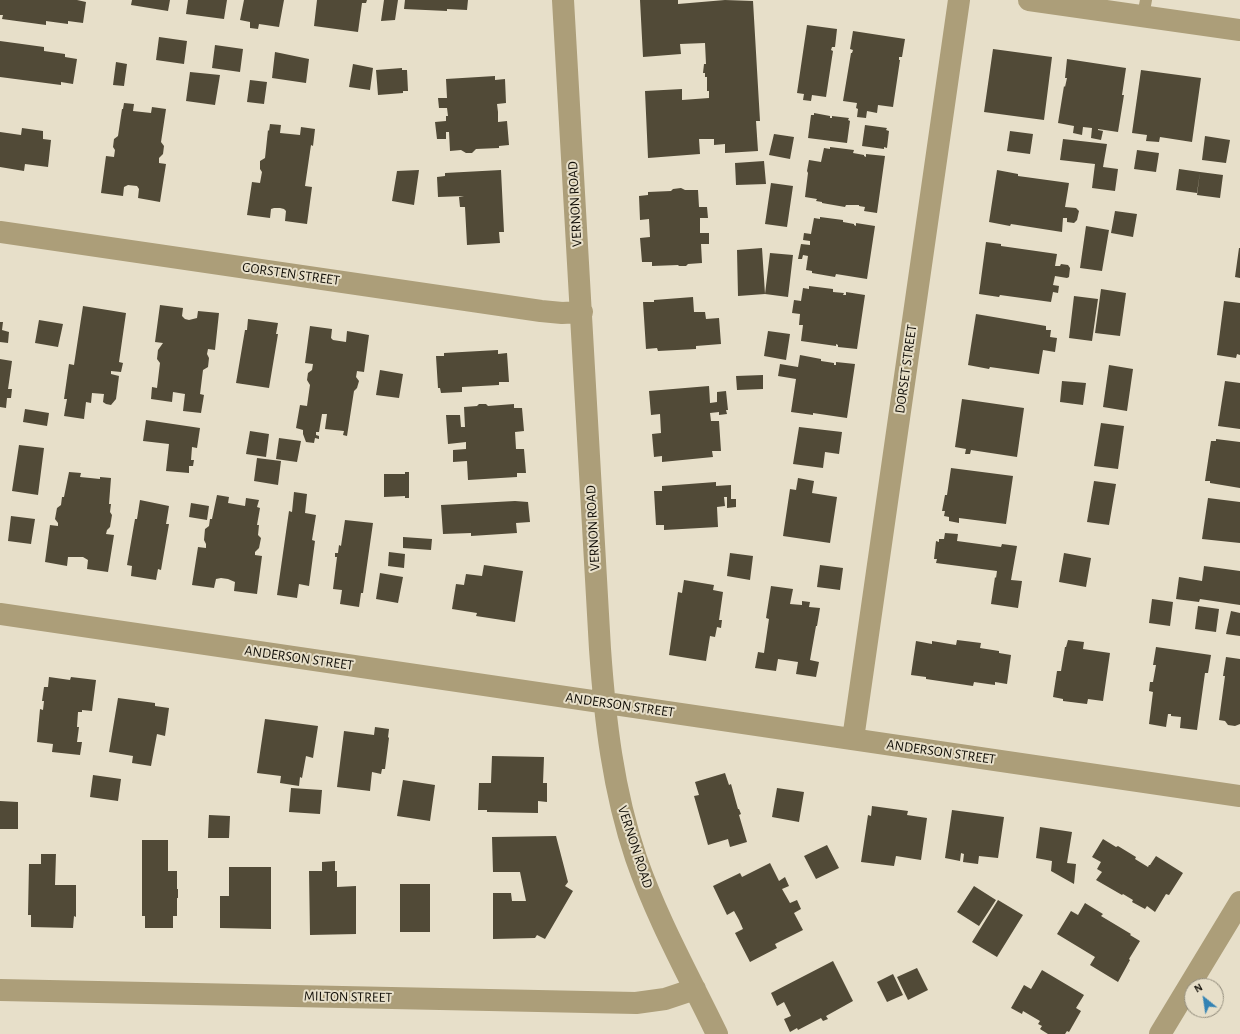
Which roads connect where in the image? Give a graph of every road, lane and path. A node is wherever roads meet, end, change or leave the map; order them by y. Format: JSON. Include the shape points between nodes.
{"nodes":[{"id":1,"x":564,"y":0,"type":"edge"},
{"id":2,"x":959,"y":0,"type":"edge"},
{"id":3,"x":1029,"y":0,"type":"edge"},
{"id":4,"x":1144,"y":8,"type":"edge"},
{"id":5,"x":1240,"y":30,"type":"edge"},
{"id":6,"x":0,"y":232,"type":"edge"},
{"id":7,"x":582,"y":312,"type":"junction"},
{"id":8,"x":0,"y":614,"type":"edge"},
{"id":9,"x":604,"y":702,"type":"junction"},
{"id":10,"x":852,"y":739,"type":"junction"},
{"id":11,"x":1240,"y":796,"type":"edge"},
{"id":12,"x":1240,"y":902,"type":"edge"},
{"id":13,"x":695,"y":989,"type":"junction"},
{"id":14,"x":0,"y":990,"type":"edge"},
{"id":15,"x":717,"y":1034,"type":"edge"},
{"id":16,"x":1160,"y":1034,"type":"edge"}],
"edges":[{"from":1,"to":7,"type":"street","name":"VERNON ROAD"},
{"from":2,"to":10,"type":"street","name":"DORSET STREET"},
{"from":3,"to":4,"type":"street"},
{"from":4,"to":5,"type":"street"},
{"from":6,"to":7,"type":"street","name":"GORSTEN STREET","via":[[542,311]]},
{"from":7,"to":9,"type":"street","name":"VERNON ROAD"},
{"from":8,"to":9,"type":"street","name":"ANDERSON STREET"},
{"from":9,"to":10,"type":"street","name":"ANDERSON STREET"},
{"from":9,"to":13,"type":"street","name":"VERNON ROAD","via":[[614,774],[636,858],[660,918]]},
{"from":10,"to":11,"type":"street","name":"ANDERSON STREET"},
{"from":12,"to":16,"type":"street"},
{"from":13,"to":14,"type":"street","name":"MILTON STREET","via":[[665,999],[636,1003]]},
{"from":13,"to":15,"type":"street","name":"VERNON ROAD"}]}
